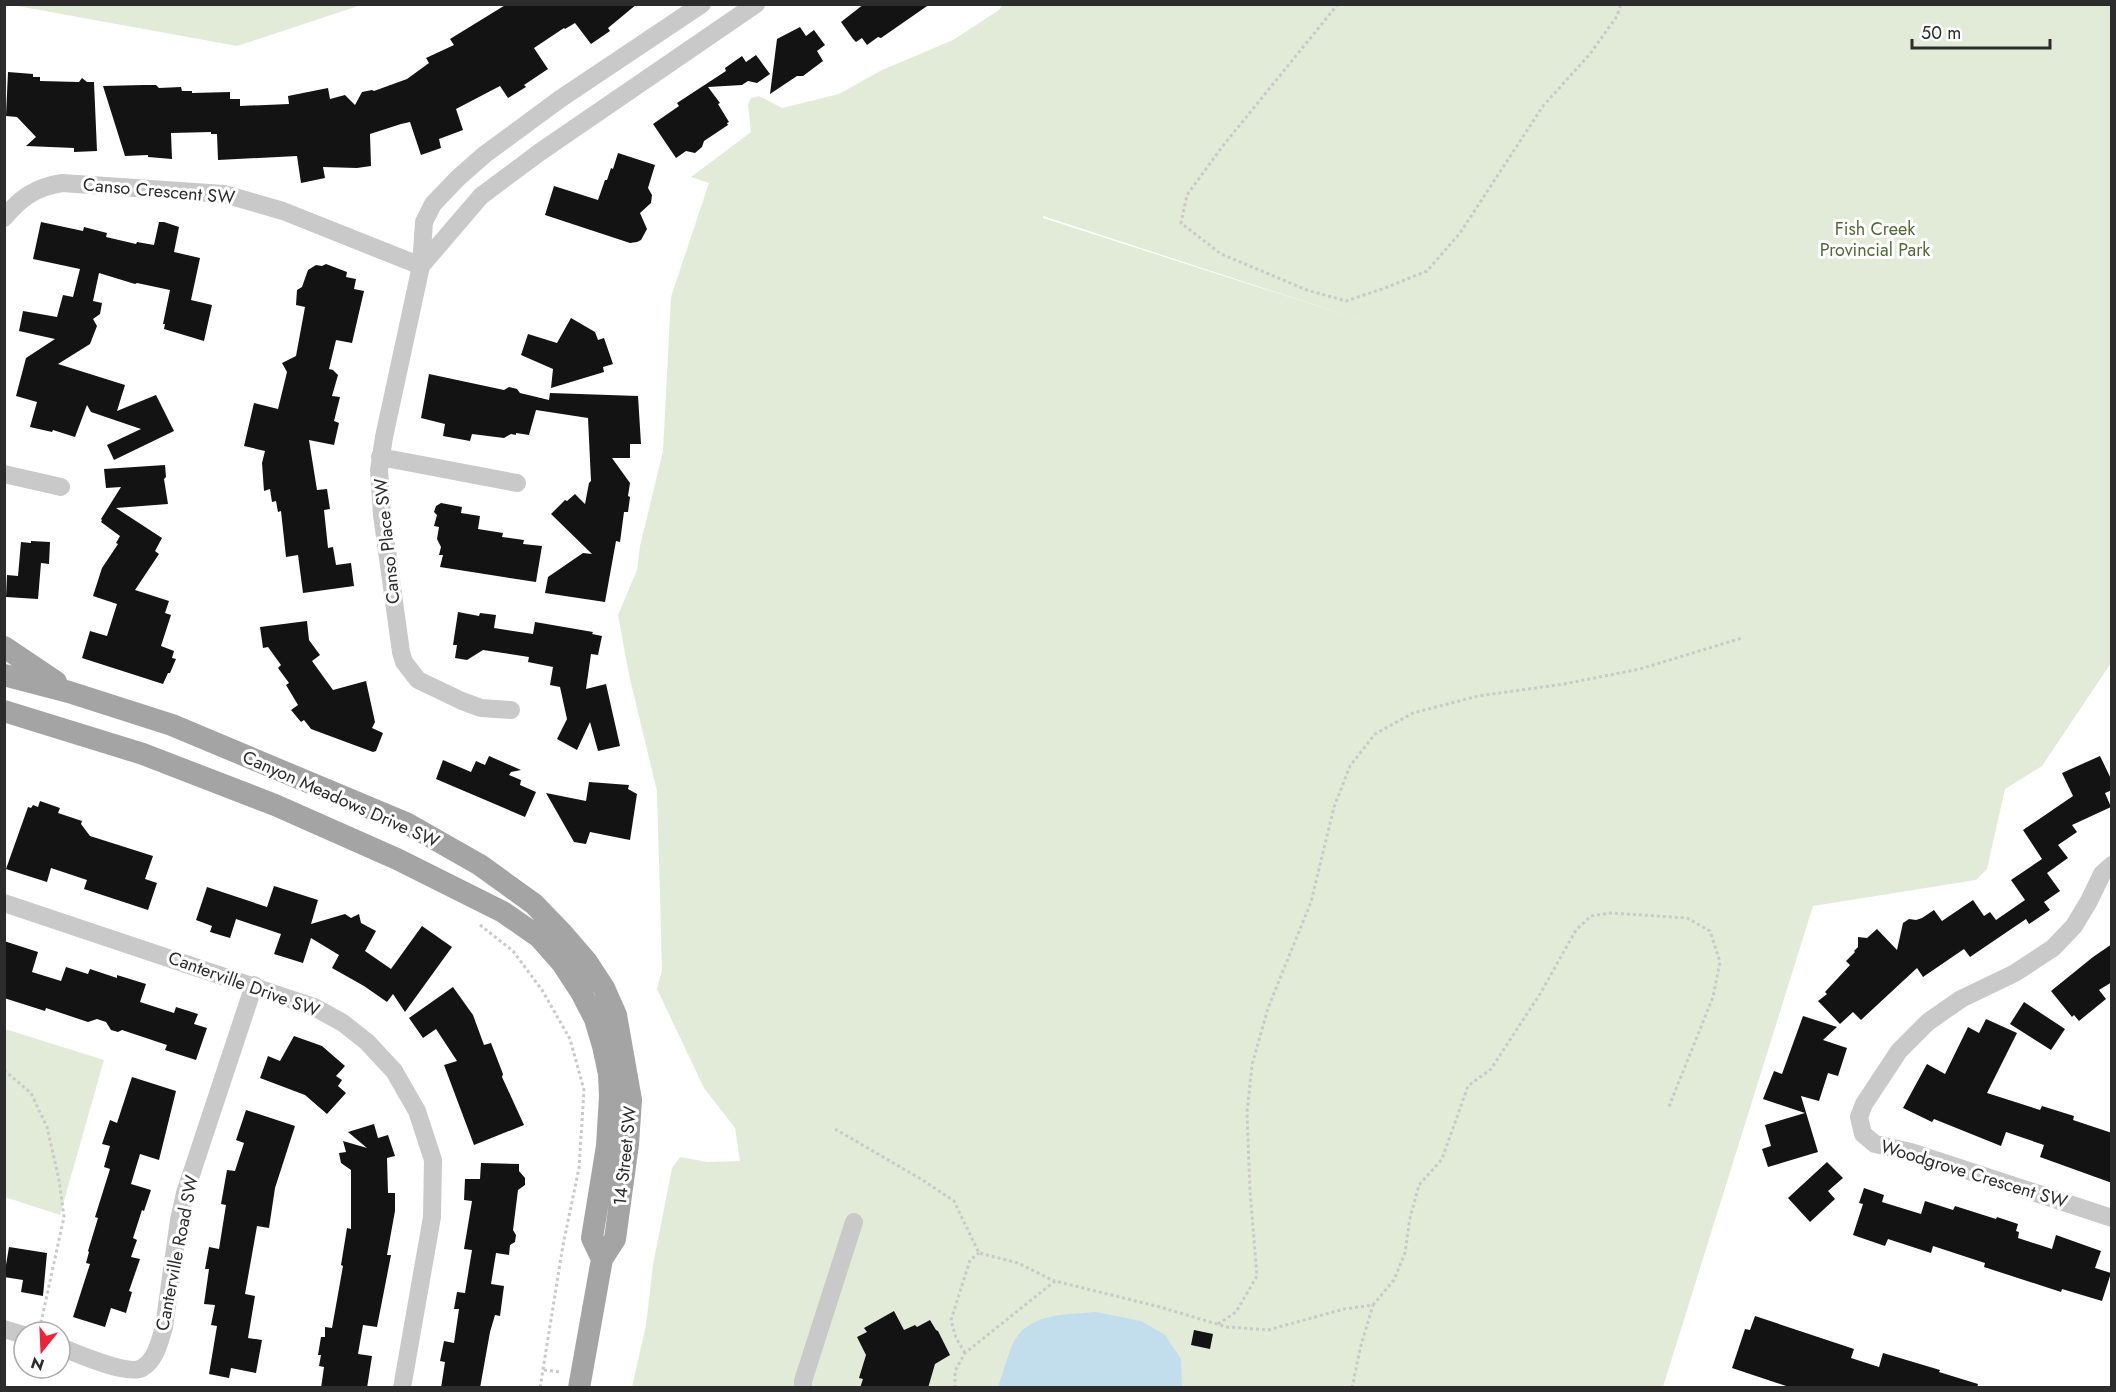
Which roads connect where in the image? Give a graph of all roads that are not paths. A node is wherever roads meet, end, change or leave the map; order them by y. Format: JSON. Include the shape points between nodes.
{"nodes":[{"id":1,"x":702,"y":4,"type":"edge"},
{"id":2,"x":756,"y":4,"type":"edge"},
{"id":3,"x":618,"y":62,"type":"junction"},
{"id":4,"x":635,"y":87,"type":"junction"},
{"id":5,"x":4,"y":218,"type":"edge"},
{"id":6,"x":421,"y":266,"type":"junction"},
{"id":7,"x":380,"y":458,"type":"junction"},
{"id":8,"x":4,"y":474,"type":"edge"},
{"id":9,"x":517,"y":483,"type":"dead end"},
{"id":10,"x":61,"y":487,"type":"dead end"},
{"id":11,"x":4,"y":647,"type":"edge"},
{"id":12,"x":4,"y":675,"type":"edge"},
{"id":13,"x":69,"y":692,"type":"junction"},
{"id":14,"x":511,"y":710,"type":"dead end"},
{"id":15,"x":4,"y":711,"type":"edge"},
{"id":16,"x":2112,"y":865,"type":"edge"},
{"id":17,"x":4,"y":903,"type":"edge"},
{"id":18,"x":254,"y":986,"type":"junction"},
{"id":19,"x":605,"y":1017,"type":"junction"},
{"id":20,"x":2112,"y":1218,"type":"edge"},
{"id":21,"x":854,"y":1222,"type":"dead end"},
{"id":22,"x":72,"y":1351,"type":"edge"},
{"id":23,"x":402,"y":1388,"type":"edge"},
{"id":24,"x":579,"y":1388,"type":"edge"},
{"id":25,"x":803,"y":1388,"type":"edge"}],
"edges":[{"from":1,"to":3,"type":"street","name":"Canso Place SW"},
{"from":2,"to":4,"type":"street","name":"Canso Place SW"},
{"from":3,"to":4,"type":"street"},
{"from":3,"to":6,"type":"street","name":"Canso Place SW","via":[[560,99],[458,178],[433,204],[424,222]]},
{"from":4,"to":6,"type":"street","name":"Canso Place SW","via":[[481,196]]},
{"from":5,"to":6,"type":"street","name":"Canso Crescent SW","via":[[30,193],[62,183],[224,194],[284,211]]},
{"from":6,"to":7,"type":"street","name":"Canso Place SW"},
{"from":7,"to":9,"type":"street"},
{"from":7,"to":14,"type":"street","name":"Canso Place SW","via":[[381,515],[404,662],[418,680],[443,693],[481,708]]},
{"from":8,"to":10,"type":"street"},
{"from":11,"to":13,"type":"main road"},
{"from":12,"to":13,"type":"main road","name":"Canyon Meadows Drive SW"},
{"from":13,"to":19,"type":"main road","name":"Canyon Meadows Drive SW","via":[[172,725],[408,824],[480,865],[534,904],[587,962],[599,980]]},
{"from":15,"to":19,"type":"main road","name":"Canyon Meadows Drive SW","via":[[143,754],[275,805],[503,912],[539,937],[581,993]]},
{"from":16,"to":20,"type":"street","name":"Woodgrove Crescent SW","via":[[2102,874],[2074,926],[2053,948],[2015,973],[1961,999],[1906,1043],[1859,1117],[1863,1134],[1875,1144],[1911,1152]]},
{"from":17,"to":18,"type":"street","name":"Canterville Drive SW"},
{"from":18,"to":22,"type":"street","name":"Canterville Road SW","via":[[185,1193],[160,1343],[142,1368],[131,1370]]},
{"from":18,"to":23,"type":"street","name":"Canterville Drive SW","via":[[314,1007],[343,1023],[394,1071],[417,1111],[433,1160],[432,1217]]},
{"from":19,"to":24,"type":"main road","name":"14 Street SW","via":[[631,1100],[628,1144],[615,1239],[602,1259]]},
{"from":21,"to":25,"type":"street"}]}
